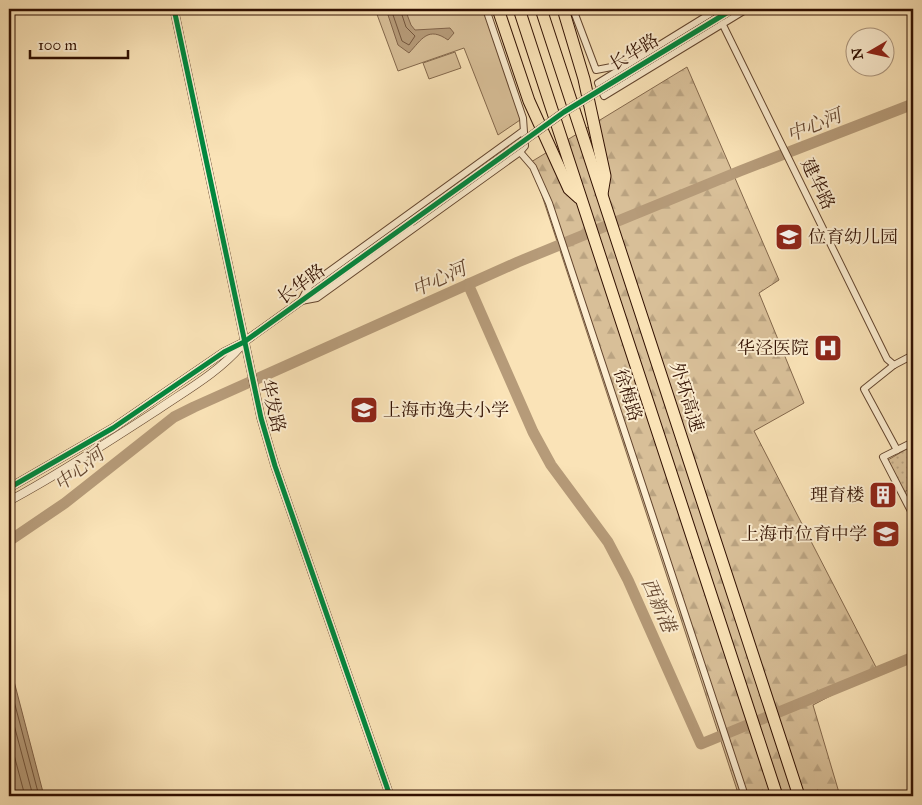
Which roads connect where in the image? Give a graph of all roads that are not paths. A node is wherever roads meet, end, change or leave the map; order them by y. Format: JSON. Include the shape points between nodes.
{"nodes":[{"id":1,"x":174,"y":9,"type":"edge"},
{"id":2,"x":486,"y":9,"type":"edge"},
{"id":3,"x":498,"y":9,"type":"edge"},
{"id":4,"x":519,"y":9,"type":"edge"},
{"id":5,"x":541,"y":9,"type":"edge"},
{"id":6,"x":563,"y":9,"type":"edge"},
{"id":7,"x":573,"y":9,"type":"edge"},
{"id":8,"x":718,"y":9,"type":"edge"},
{"id":9,"x":746,"y":9,"type":"edge"},
{"id":10,"x":729,"y":11,"type":"edge"},
{"id":11,"x":722,"y":24,"type":"junction"},
{"id":12,"x":631,"y":63,"type":"junction"},
{"id":13,"x":523,"y":131,"type":"junction"},
{"id":14,"x":520,"y":152,"type":"junction"},
{"id":15,"x":602,"y":194,"type":"junction"},
{"id":16,"x":581,"y":200,"type":"junction"},
{"id":17,"x":301,"y":301,"type":"junction"},
{"id":18,"x":244,"y":342,"type":"junction"},
{"id":19,"x":913,"y":355,"type":"edge"},
{"id":20,"x":894,"y":365,"type":"junction"},
{"id":21,"x":913,"y":442,"type":"edge"},
{"id":22,"x":81,"y":448,"type":"junction"},
{"id":23,"x":897,"y":450,"type":"junction"},
{"id":24,"x":9,"y":488,"type":"edge"},
{"id":25,"x":9,"y":494,"type":"edge"},
{"id":26,"x":9,"y":502,"type":"edge"},
{"id":27,"x":913,"y":515,"type":"edge"},
{"id":28,"x":390,"y":796,"type":"edge"},
{"id":29,"x":745,"y":796,"type":"edge"},
{"id":30,"x":777,"y":796,"type":"edge"},
{"id":31,"x":800,"y":796,"type":"edge"}],
"edges":[{"from":1,"to":18,"type":"street","name":"华发路"},
{"from":2,"to":13,"type":"street","via":[[523,118]]},
{"from":3,"to":16,"type":"highway","via":[[529,102],[569,189]]},
{"from":4,"to":16,"type":"highway"},
{"from":5,"to":15,"type":"highway","name":"外环高速"},
{"from":6,"to":15,"type":"highway","via":[[584,79],[605,176]]},
{"from":7,"to":12,"type":"street","via":[[596,70]]},
{"from":8,"to":12,"type":"street","name":"长华路"},
{"from":9,"to":11,"type":"street","name":"长华路"},
{"from":10,"to":17,"type":"street","name":"长华路","bridge":true,"via":[[564,112]]},
{"from":11,"to":12,"type":"street","name":"长华路","via":[[604,96],[598,84]]},
{"from":11,"to":20,"type":"street","name":"建华路","via":[[887,359]]},
{"from":13,"to":14,"type":"street","via":[[525,146]]},
{"from":13,"to":17,"type":"street","name":"长华路","via":[[309,286]]},
{"from":14,"to":17,"type":"street","name":"长华路","via":[[316,298]]},
{"from":14,"to":29,"type":"street","name":"徐梅路","via":[[533,167],[558,228]]},
{"from":15,"to":31,"type":"highway","name":"外环高速"},
{"from":16,"to":30,"type":"highway"},
{"from":17,"to":18,"type":"street","name":"长华路"},
{"from":18,"to":22,"type":"street","name":"长华路","via":[[224,352]]},
{"from":18,"to":26,"type":"street","name":"长华路","via":[[212,373]]},
{"from":18,"to":28,"type":"street","name":"华发路","via":[[275,466]]},
{"from":19,"to":20,"type":"street"},
{"from":20,"to":23,"type":"street","via":[[864,389]]},
{"from":21,"to":23,"type":"street"},
{"from":22,"to":24,"type":"street","name":"长华路"},
{"from":22,"to":25,"type":"street","name":"长华路","via":[[61,464]]},
{"from":23,"to":27,"type":"street","via":[[883,457]]}]}
